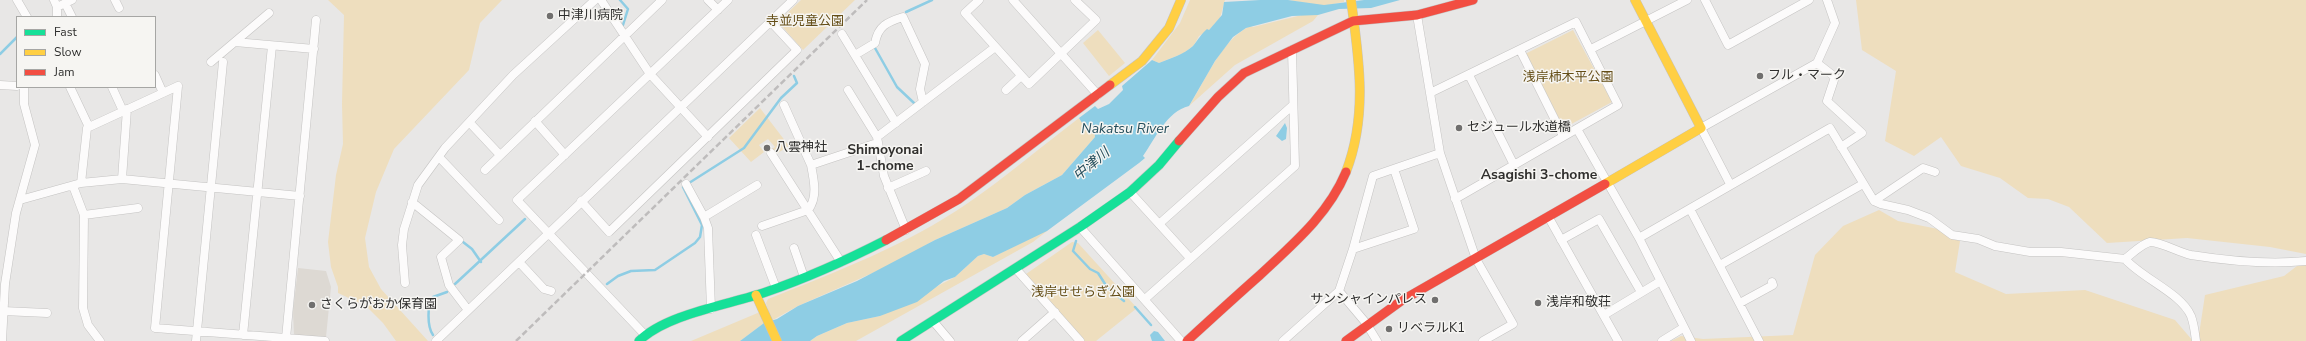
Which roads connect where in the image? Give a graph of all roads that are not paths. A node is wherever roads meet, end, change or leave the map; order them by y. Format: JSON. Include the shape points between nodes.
{"nodes":[{"id":1,"x":17,"y":0,"type":"edge"},
{"id":2,"x":595,"y":0,"type":"edge"},
{"id":3,"x":601,"y":0,"type":"edge"},
{"id":4,"x":662,"y":0,"type":"edge"},
{"id":5,"x":708,"y":0,"type":"edge"},
{"id":6,"x":728,"y":0,"type":"edge"},
{"id":7,"x":793,"y":0,"type":"edge"},
{"id":8,"x":979,"y":0,"type":"edge"},
{"id":9,"x":1013,"y":0,"type":"edge"},
{"id":10,"x":1076,"y":0,"type":"edge"},
{"id":11,"x":1181,"y":0,"type":"edge"},
{"id":12,"x":1473,"y":0,"type":"edge"},
{"id":13,"x":1635,"y":0,"type":"edge"},
{"id":14,"x":1687,"y":0,"type":"edge"},
{"id":15,"x":1705,"y":0,"type":"edge"},
{"id":16,"x":1809,"y":0,"type":"edge"},
{"id":17,"x":1827,"y":0,"type":"edge"},
{"id":18,"x":69,"y":2,"type":"edge"},
{"id":19,"x":56,"y":3,"type":"edge"},
{"id":20,"x":1351,"y":4,"type":"edge"},
{"id":21,"x":718,"y":10,"type":"junction"},
{"id":22,"x":269,"y":13,"type":"dead end"},
{"id":23,"x":1417,"y":15,"type":"junction"},
{"id":24,"x":26,"y":16,"type":"edge"},
{"id":25,"x":57,"y":16,"type":"edge"},
{"id":26,"x":72,"y":16,"type":"edge"},
{"id":27,"x":316,"y":20,"type":"dead end"},
{"id":28,"x":1353,"y":21,"type":"junction"},
{"id":29,"x":1646,"y":21,"type":"junction"},
{"id":30,"x":771,"y":22,"type":"junction"},
{"id":31,"x":842,"y":34,"type":"dead end"},
{"id":32,"x":626,"y":35,"type":"junction"},
{"id":33,"x":235,"y":42,"type":"junction"},
{"id":34,"x":272,"y":46,"type":"junction"},
{"id":35,"x":994,"y":48,"type":"junction"},
{"id":36,"x":314,"y":49,"type":"junction"},
{"id":37,"x":1591,"y":49,"type":"junction"},
{"id":38,"x":1292,"y":50,"type":"junction"},
{"id":39,"x":1520,"y":50,"type":"junction"},
{"id":40,"x":1060,"y":54,"type":"junction"},
{"id":41,"x":855,"y":55,"type":"junction"},
{"id":42,"x":211,"y":62,"type":"dead end"},
{"id":43,"x":223,"y":62,"type":"dead end"},
{"id":44,"x":1817,"y":63,"type":"junction"},
{"id":45,"x":650,"y":74,"type":"junction"},
{"id":46,"x":1469,"y":75,"type":"junction"},
{"id":47,"x":1021,"y":76,"type":"junction"},
{"id":48,"x":156,"y":78,"type":"edge"},
{"id":49,"x":0,"y":85,"type":"edge"},
{"id":50,"x":16,"y":86,"type":"edge"},
{"id":51,"x":24,"y":88,"type":"edge"},
{"id":52,"x":70,"y":88,"type":"edge"},
{"id":53,"x":113,"y":88,"type":"edge"},
{"id":54,"x":848,"y":90,"type":"dead end"},
{"id":55,"x":1006,"y":90,"type":"dead end"},
{"id":56,"x":163,"y":93,"type":"junction"},
{"id":57,"x":1430,"y":93,"type":"junction"},
{"id":58,"x":1098,"y":95,"type":"junction"},
{"id":59,"x":923,"y":102,"type":"junction"},
{"id":60,"x":1293,"y":105,"type":"junction"},
{"id":61,"x":784,"y":106,"type":"dead end"},
{"id":62,"x":681,"y":107,"type":"junction"},
{"id":63,"x":125,"y":110,"type":"junction"},
{"id":64,"x":535,"y":121,"type":"junction"},
{"id":65,"x":470,"y":123,"type":"junction"},
{"id":66,"x":896,"y":123,"type":"junction"},
{"id":67,"x":90,"y":127,"type":"junction"},
{"id":68,"x":1701,"y":128,"type":"junction"},
{"id":69,"x":1577,"y":129,"type":"junction"},
{"id":70,"x":1563,"y":136,"type":"junction"},
{"id":71,"x":708,"y":137,"type":"junction"},
{"id":72,"x":877,"y":140,"type":"junction"},
{"id":73,"x":1841,"y":147,"type":"junction"},
{"id":74,"x":772,"y":153,"type":"dead end"},
{"id":75,"x":1440,"y":153,"type":"junction"},
{"id":76,"x":500,"y":155,"type":"junction"},
{"id":77,"x":565,"y":155,"type":"junction"},
{"id":78,"x":439,"y":157,"type":"junction"},
{"id":79,"x":810,"y":165,"type":"junction"},
{"id":80,"x":1514,"y":165,"type":"junction"},
{"id":81,"x":485,"y":170,"type":"dead end"},
{"id":82,"x":1394,"y":170,"type":"junction"},
{"id":83,"x":926,"y":171,"type":"dead end"},
{"id":84,"x":1935,"y":172,"type":"dead end"},
{"id":85,"x":122,"y":179,"type":"junction"},
{"id":86,"x":1607,"y":182,"type":"junction"},
{"id":87,"x":81,"y":183,"type":"junction"},
{"id":88,"x":168,"y":183,"type":"junction"},
{"id":89,"x":686,"y":184,"type":"dead end"},
{"id":90,"x":1730,"y":184,"type":"junction"},
{"id":91,"x":1862,"y":184,"type":"junction"},
{"id":92,"x":757,"y":185,"type":"dead end"},
{"id":93,"x":73,"y":186,"type":"junction"},
{"id":94,"x":211,"y":187,"type":"junction"},
{"id":95,"x":888,"y":188,"type":"junction"},
{"id":96,"x":258,"y":191,"type":"junction"},
{"id":97,"x":1130,"y":192,"type":"junction"},
{"id":98,"x":300,"y":196,"type":"junction"},
{"id":99,"x":1455,"y":199,"type":"junction"},
{"id":100,"x":20,"y":200,"type":"junction"},
{"id":101,"x":581,"y":201,"type":"junction"},
{"id":102,"x":1874,"y":201,"type":"junction"},
{"id":103,"x":412,"y":202,"type":"junction"},
{"id":104,"x":138,"y":208,"type":"dead end"},
{"id":105,"x":1690,"y":209,"type":"junction"},
{"id":106,"x":808,"y":210,"type":"junction"},
{"id":107,"x":84,"y":215,"type":"junction"},
{"id":108,"x":704,"y":217,"type":"junction"},
{"id":109,"x":1549,"y":218,"type":"junction"},
{"id":110,"x":499,"y":220,"type":"dead end"},
{"id":111,"x":1160,"y":224,"type":"junction"},
{"id":112,"x":762,"y":226,"type":"dead end"},
{"id":113,"x":1080,"y":227,"type":"junction"},
{"id":114,"x":906,"y":230,"type":"junction"},
{"id":115,"x":548,"y":232,"type":"junction"},
{"id":116,"x":756,"y":235,"type":"dead end"},
{"id":117,"x":1638,"y":238,"type":"junction"},
{"id":118,"x":1561,"y":240,"type":"junction"},
{"id":119,"x":794,"y":248,"type":"dead end"},
{"id":120,"x":1353,"y":250,"type":"junction"},
{"id":121,"x":1190,"y":258,"type":"junction"},
{"id":122,"x":1476,"y":259,"type":"junction"},
{"id":123,"x":2125,"y":259,"type":"junction"},
{"id":124,"x":2306,"y":261,"type":"edge"},
{"id":125,"x":519,"y":262,"type":"junction"},
{"id":126,"x":841,"y":262,"type":"junction"},
{"id":127,"x":1720,"y":265,"type":"junction"},
{"id":128,"x":1016,"y":269,"type":"junction"},
{"id":129,"x":804,"y":277,"type":"junction"},
{"id":130,"x":1659,"y":282,"type":"junction"},
{"id":131,"x":1772,"y":282,"type":"dead end"},
{"id":132,"x":404,"y":283,"type":"dead end"},
{"id":133,"x":776,"y":288,"type":"junction"},
{"id":134,"x":551,"y":291,"type":"dead end"},
{"id":135,"x":1339,"y":291,"type":"junction"},
{"id":136,"x":1641,"y":292,"type":"junction"},
{"id":137,"x":758,"y":299,"type":"junction"},
{"id":138,"x":1145,"y":299,"type":"junction"},
{"id":139,"x":1740,"y":303,"type":"junction"},
{"id":140,"x":711,"y":309,"type":"junction"},
{"id":141,"x":468,"y":310,"type":"junction"},
{"id":142,"x":3,"y":311,"type":"junction"},
{"id":143,"x":1055,"y":312,"type":"junction"},
{"id":144,"x":48,"y":313,"type":"dead end"},
{"id":145,"x":1604,"y":315,"type":"junction"},
{"id":146,"x":1,"y":321,"type":"edge"},
{"id":147,"x":933,"y":321,"type":"junction"},
{"id":148,"x":1366,"y":324,"type":"junction"},
{"id":149,"x":1683,"y":328,"type":"junction"},
{"id":150,"x":197,"y":332,"type":"junction"},
{"id":151,"x":243,"y":335,"type":"junction"},
{"id":152,"x":286,"y":338,"type":"junction"},
{"id":153,"x":642,"y":338,"type":"edge"},
{"id":154,"x":2,"y":341,"type":"edge"},
{"id":155,"x":100,"y":341,"type":"edge"},
{"id":156,"x":196,"y":341,"type":"edge"},
{"id":157,"x":325,"y":341,"type":"edge"},
{"id":158,"x":436,"y":341,"type":"edge"},
{"id":159,"x":776,"y":341,"type":"edge"},
{"id":160,"x":901,"y":341,"type":"edge"},
{"id":161,"x":950,"y":341,"type":"edge"},
{"id":162,"x":1022,"y":341,"type":"edge"},
{"id":163,"x":1080,"y":341,"type":"edge"},
{"id":164,"x":1181,"y":341,"type":"edge"},
{"id":165,"x":1186,"y":341,"type":"edge"},
{"id":166,"x":1283,"y":341,"type":"edge"},
{"id":167,"x":1346,"y":341,"type":"edge"},
{"id":168,"x":1377,"y":341,"type":"edge"},
{"id":169,"x":1483,"y":341,"type":"edge"},
{"id":170,"x":1618,"y":341,"type":"edge"},
{"id":171,"x":1662,"y":341,"type":"edge"},
{"id":172,"x":1691,"y":341,"type":"edge"},
{"id":173,"x":1759,"y":341,"type":"edge"},
{"id":174,"x":2196,"y":341,"type":"edge"}],
"edges":[{"from":1,"to":24,"type":"street"},
{"from":2,"to":65,"type":"street","via":[[518,70]]},
{"from":3,"to":32,"type":"street"},
{"from":4,"to":32,"type":"street"},
{"from":5,"to":21,"type":"street"},
{"from":6,"to":21,"type":"street"},
{"from":7,"to":30,"type":"street"},
{"from":8,"to":35,"type":"street","via":[[965,13]]},
{"from":9,"to":40,"type":"street"},
{"from":10,"to":40,"type":"street","via":[[1096,20]]},
{"from":11,"to":58,"type":"street","via":[[1168,28],[1142,61]]},
{"from":12,"to":23,"type":"street"},
{"from":13,"to":29,"type":"street"},
{"from":14,"to":29,"type":"street"},
{"from":15,"to":16,"type":"street","via":[[1728,45]]},
{"from":17,"to":44,"type":"street","via":[[1836,23]]},
{"from":18,"to":19,"type":"street"},
{"from":18,"to":26,"type":"street"},
{"from":19,"to":25,"type":"street"},
{"from":20,"to":28,"type":"street"},
{"from":21,"to":45,"type":"street"},
{"from":22,"to":33,"type":"street"},
{"from":23,"to":28,"type":"street"},
{"from":23,"to":57,"type":"street"},
{"from":27,"to":36,"type":"street"},
{"from":28,"to":38,"type":"street"},
{"from":28,"to":165,"type":"street","via":[[1361,77],[1360,114],[1354,151],[1339,188],[1301,237]]},
{"from":29,"to":37,"type":"street"},
{"from":29,"to":68,"type":"street"},
{"from":30,"to":62,"type":"street"},
{"from":30,"to":71,"type":"street","via":[[797,50]]},
{"from":31,"to":41,"type":"street"},
{"from":32,"to":45,"type":"street"},
{"from":32,"to":64,"type":"street"},
{"from":33,"to":34,"type":"street"},
{"from":33,"to":42,"type":"street"},
{"from":34,"to":36,"type":"street"},
{"from":34,"to":96,"type":"street"},
{"from":35,"to":47,"type":"street"},
{"from":35,"to":59,"type":"street"},
{"from":36,"to":98,"type":"street"},
{"from":37,"to":39,"type":"street","via":[[1576,22]]},
{"from":37,"to":69,"type":"street","via":[[1618,105]]},
{"from":38,"to":60,"type":"street"},
{"from":38,"to":97,"type":"street","via":[[1244,73],[1213,101],[1159,165]]},
{"from":39,"to":46,"type":"street"},
{"from":39,"to":70,"type":"street"},
{"from":40,"to":47,"type":"street","via":[[1029,84]]},
{"from":40,"to":58,"type":"street"},
{"from":41,"to":59,"type":"street","via":[[874,43],[877,32],[885,23],[902,17],[925,64],[920,89]]},
{"from":41,"to":66,"type":"street"},
{"from":43,"to":94,"type":"street"},
{"from":44,"to":68,"type":"street"},
{"from":44,"to":73,"type":"street","via":[[1835,76],[1826,101],[1862,133]]},
{"from":45,"to":62,"type":"street"},
{"from":45,"to":77,"type":"street"},
{"from":46,"to":57,"type":"street"},
{"from":46,"to":80,"type":"street"},
{"from":47,"to":55,"type":"street"},
{"from":48,"to":56,"type":"street"},
{"from":49,"to":50,"type":"street"},
{"from":51,"to":100,"type":"street","via":[[24,104],[35,146]]},
{"from":52,"to":67,"type":"street"},
{"from":53,"to":63,"type":"street"},
{"from":54,"to":72,"type":"street"},
{"from":56,"to":63,"type":"street"},
{"from":56,"to":88,"type":"street","via":[[178,86]]},
{"from":57,"to":75,"type":"street"},
{"from":58,"to":114,"type":"street","via":[[958,199]]},
{"from":59,"to":66,"type":"street"},
{"from":60,"to":111,"type":"street"},
{"from":60,"to":121,"type":"street","via":[[1295,166]]},
{"from":61,"to":79,"type":"street"},
{"from":62,"to":71,"type":"street"},
{"from":62,"to":101,"type":"street"},
{"from":63,"to":67,"type":"street"},
{"from":63,"to":85,"type":"street"},
{"from":64,"to":76,"type":"street"},
{"from":64,"to":77,"type":"street"},
{"from":65,"to":76,"type":"street"},
{"from":65,"to":78,"type":"street"},
{"from":66,"to":72,"type":"street"},
{"from":67,"to":87,"type":"street","via":[[87,128]]},
{"from":68,"to":86,"type":"street"},
{"from":68,"to":90,"type":"street"},
{"from":69,"to":70,"type":"street"},
{"from":69,"to":86,"type":"street"},
{"from":70,"to":80,"type":"street"},
{"from":71,"to":101,"type":"street","via":[[609,232]]},
{"from":72,"to":79,"type":"street"},
{"from":72,"to":95,"type":"street"},
{"from":73,"to":90,"type":"street","via":[[1830,128]]},
{"from":73,"to":91,"type":"street"},
{"from":74,"to":106,"type":"street"},
{"from":75,"to":82,"type":"street"},
{"from":75,"to":99,"type":"street"},
{"from":76,"to":81,"type":"street"},
{"from":77,"to":115,"type":"street","via":[[517,200]]},
{"from":78,"to":103,"type":"street","via":[[418,185]]},
{"from":78,"to":110,"type":"street"},
{"from":79,"to":106,"type":"street","via":[[815,190],[814,202]]},
{"from":80,"to":99,"type":"street"},
{"from":82,"to":120,"type":"street","via":[[1373,176]]},
{"from":82,"to":120,"type":"street","via":[[1414,229]]},
{"from":83,"to":95,"type":"street"},
{"from":84,"to":102,"type":"street","via":[[1923,168]]},
{"from":85,"to":87,"type":"street"},
{"from":85,"to":88,"type":"street"},
{"from":86,"to":109,"type":"street"},
{"from":86,"to":117,"type":"street"},
{"from":87,"to":93,"type":"street"},
{"from":88,"to":94,"type":"street"},
{"from":88,"to":150,"type":"street","via":[[155,328]]},
{"from":89,"to":108,"type":"street"},
{"from":90,"to":105,"type":"street"},
{"from":91,"to":102,"type":"street"},
{"from":91,"to":127,"type":"street"},
{"from":92,"to":108,"type":"street"},
{"from":93,"to":100,"type":"street"},
{"from":93,"to":107,"type":"street"},
{"from":94,"to":96,"type":"street"},
{"from":94,"to":150,"type":"street"},
{"from":95,"to":114,"type":"street"},
{"from":96,"to":98,"type":"street"},
{"from":96,"to":151,"type":"street"},
{"from":97,"to":111,"type":"street"},
{"from":97,"to":113,"type":"street"},
{"from":98,"to":152,"type":"street"},
{"from":99,"to":122,"type":"street"},
{"from":100,"to":142,"type":"street","via":[[4,284]]},
{"from":101,"to":115,"type":"street"},
{"from":102,"to":123,"type":"street","via":[[1929,218],[1952,235],[1978,239],[1995,246],[2030,252],[2061,252]]},
{"from":103,"to":132,"type":"street","via":[[402,245]]},
{"from":103,"to":141,"type":"street","via":[[459,240],[441,256],[449,285]]},
{"from":104,"to":107,"type":"street"},
{"from":105,"to":117,"type":"street"},
{"from":105,"to":127,"type":"street"},
{"from":106,"to":112,"type":"street"},
{"from":106,"to":126,"type":"street"},
{"from":107,"to":155,"type":"street","via":[[83,308],[88,325]]},
{"from":108,"to":140,"type":"street","via":[[708,228]]},
{"from":109,"to":118,"type":"street"},
{"from":109,"to":122,"type":"street"},
{"from":111,"to":121,"type":"street"},
{"from":113,"to":128,"type":"street"},
{"from":113,"to":138,"type":"street"},
{"from":114,"to":126,"type":"street"},
{"from":115,"to":125,"type":"street"},
{"from":115,"to":153,"type":"street"},
{"from":116,"to":133,"type":"street"},
{"from":117,"to":130,"type":"street"},
{"from":118,"to":136,"type":"street","via":[[1599,219]]},
{"from":118,"to":145,"type":"street"},
{"from":119,"to":129,"type":"street"},
{"from":120,"to":135,"type":"street"},
{"from":121,"to":138,"type":"street"},
{"from":122,"to":148,"type":"street","via":[[1413,293]]},
{"from":122,"to":169,"type":"street","via":[[1513,324]]},
{"from":123,"to":124,"type":"street","via":[[2151,242],[2190,255],[2229,261]]},
{"from":123,"to":174,"type":"street","via":[[2143,276],[2173,295],[2183,306],[2191,316]]},
{"from":125,"to":134,"type":"street","via":[[544,289]]},
{"from":125,"to":141,"type":"street"},
{"from":126,"to":129,"type":"street"},
{"from":127,"to":139,"type":"street"},
{"from":128,"to":143,"type":"street"},
{"from":128,"to":147,"type":"street"},
{"from":129,"to":133,"type":"street"},
{"from":130,"to":136,"type":"street"},
{"from":130,"to":149,"type":"street"},
{"from":131,"to":139,"type":"street","via":[[1773,285]]},
{"from":133,"to":137,"type":"street"},
{"from":135,"to":148,"type":"street"},
{"from":135,"to":166,"type":"street"},
{"from":136,"to":145,"type":"street"},
{"from":137,"to":140,"type":"street"},
{"from":137,"to":159,"type":"street"},
{"from":138,"to":164,"type":"street"},
{"from":139,"to":173,"type":"street"},
{"from":140,"to":153,"type":"street","via":[[670,321]]},
{"from":141,"to":158,"type":"street"},
{"from":142,"to":144,"type":"street"},
{"from":142,"to":146,"type":"street"},
{"from":143,"to":162,"type":"street"},
{"from":143,"to":163,"type":"street"},
{"from":145,"to":170,"type":"street"},
{"from":146,"to":154,"type":"street"},
{"from":147,"to":160,"type":"street"},
{"from":147,"to":161,"type":"street"},
{"from":148,"to":167,"type":"street"},
{"from":148,"to":168,"type":"street"},
{"from":149,"to":171,"type":"street"},
{"from":149,"to":172,"type":"street"},
{"from":150,"to":151,"type":"street"},
{"from":150,"to":156,"type":"street"},
{"from":151,"to":152,"type":"street"},
{"from":152,"to":157,"type":"street"}]}
